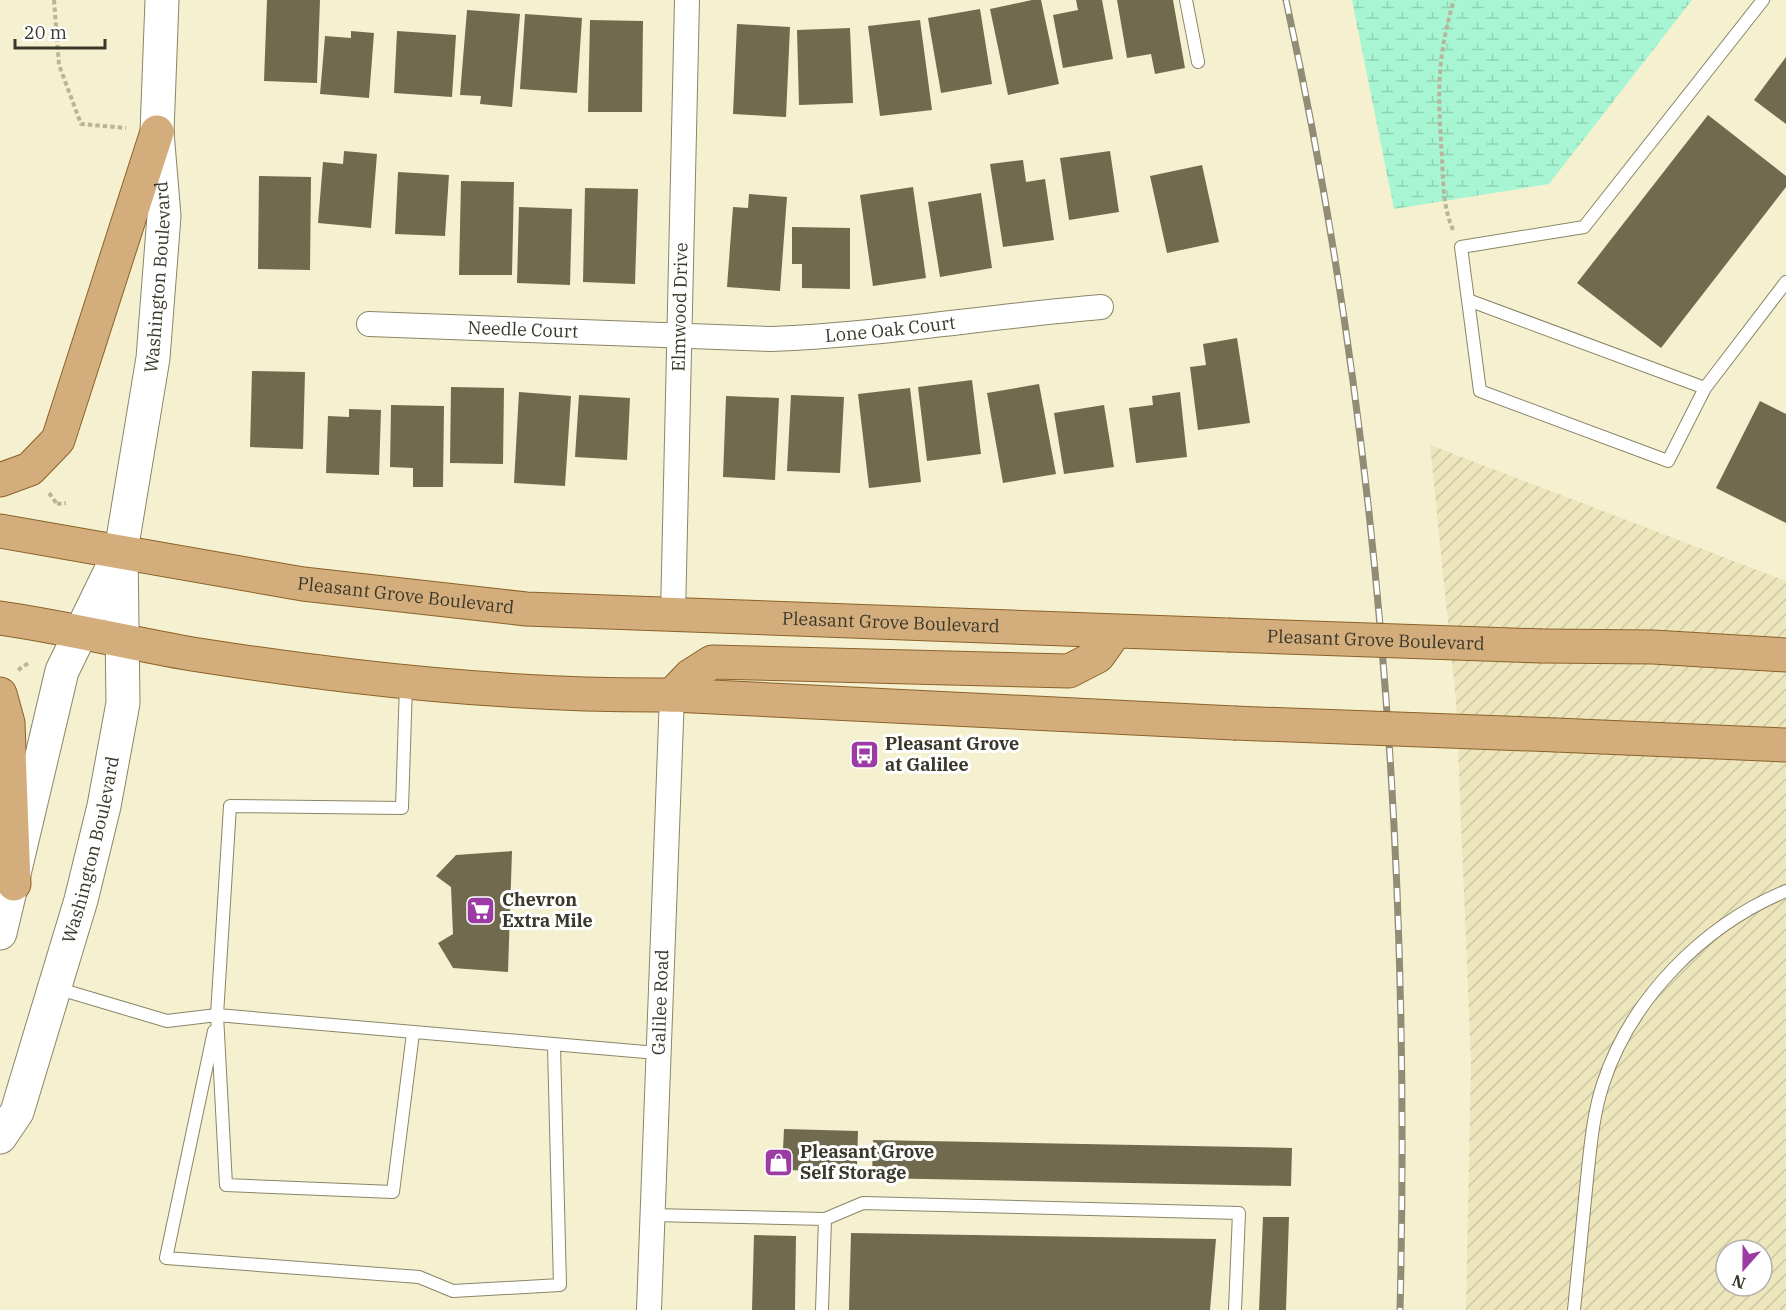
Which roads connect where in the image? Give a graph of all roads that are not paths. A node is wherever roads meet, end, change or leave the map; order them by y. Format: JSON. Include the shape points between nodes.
{"nodes":[{"id":1,"x":162,"y":0,"type":"edge"},
{"id":2,"x":687,"y":0,"type":"edge"},
{"id":3,"x":1186,"y":0,"type":"edge"},
{"id":4,"x":1762,"y":0,"type":"edge"},
{"id":5,"x":1198,"y":62,"type":"dead end"},
{"id":6,"x":157,"y":132,"type":"junction"},
{"id":7,"x":1786,"y":282,"type":"edge"},
{"id":8,"x":1468,"y":300,"type":"junction"},
{"id":9,"x":1101,"y":307,"type":"dead end"},
{"id":10,"x":369,"y":324,"type":"dead end"},
{"id":11,"x":678,"y":335,"type":"junction"},
{"id":12,"x":1705,"y":388,"type":"junction"},
{"id":13,"x":0,"y":480,"type":"edge"},
{"id":14,"x":0,"y":531,"type":"edge"},
{"id":15,"x":121,"y":551,"type":"junction"},
{"id":16,"x":673,"y":615,"type":"junction"},
{"id":17,"x":0,"y":618,"type":"edge"},
{"id":18,"x":81,"y":632,"type":"junction"},
{"id":19,"x":1115,"y":632,"type":"junction"},
{"id":20,"x":122,"y":640,"type":"junction"},
{"id":21,"x":1786,"y":655,"type":"edge"},
{"id":22,"x":8,"y":683,"type":"edge"},
{"id":23,"x":406,"y":684,"type":"junction"},
{"id":24,"x":672,"y":695,"type":"junction"},
{"id":25,"x":1786,"y":745,"type":"edge"},
{"id":26,"x":14,"y":884,"type":"junction"},
{"id":27,"x":1786,"y":891,"type":"edge"},
{"id":28,"x":0,"y":933,"type":"edge"},
{"id":29,"x":56,"y":988,"type":"junction"},
{"id":30,"x":217,"y":1015,"type":"junction"},
{"id":31,"x":413,"y":1033,"type":"junction"},
{"id":32,"x":554,"y":1046,"type":"junction"},
{"id":33,"x":657,"y":1053,"type":"junction"},
{"id":34,"x":0,"y":1137,"type":"edge"},
{"id":35,"x":651,"y":1215,"type":"junction"},
{"id":36,"x":825,"y":1218,"type":"junction"},
{"id":37,"x":649,"y":1310,"type":"edge"},
{"id":38,"x":822,"y":1310,"type":"edge"},
{"id":39,"x":1234,"y":1310,"type":"edge"},
{"id":40,"x":1574,"y":1310,"type":"edge"}],
"edges":[{"from":1,"to":6,"type":"main road","name":"Washington Boulevard"},
{"from":2,"to":11,"type":"street","name":"Elmwood Drive"},
{"from":3,"to":5,"type":"lane"},
{"from":4,"to":8,"type":"lane","via":[[1584,227],[1461,247]]},
{"from":6,"to":13,"type":"main road","via":[[58,440],[30,470]]},
{"from":6,"to":15,"type":"main road","name":"Washington Boulevard","via":[[164,216],[153,358]]},
{"from":7,"to":12,"type":"lane"},
{"from":8,"to":12,"type":"lane"},
{"from":8,"to":12,"type":"lane","via":[[1480,391],[1525,408],[1668,461]]},
{"from":9,"to":11,"type":"street","name":"Lone Oak Court","via":[[826,337]]},
{"from":10,"to":11,"type":"street","name":"Needle Court"},
{"from":11,"to":16,"type":"street","name":"Elmwood Drive"},
{"from":14,"to":15,"type":"main road","name":"Pleasant Grove Boulevard"},
{"from":15,"to":16,"type":"main road","name":"Pleasant Grove Boulevard","via":[[212,570],[412,598],[526,609]]},
{"from":15,"to":18,"type":"main road","name":"Washington Boulevard"},
{"from":15,"to":20,"type":"main road","name":"Washington Boulevard"},
{"from":16,"to":19,"type":"main road","name":"Pleasant Grove Boulevard"},
{"from":17,"to":18,"type":"main road"},
{"from":18,"to":20,"type":"main road"},
{"from":18,"to":26,"type":"main road","name":"Washington Boulevard","via":[[62,671]]},
{"from":19,"to":21,"type":"main road","name":"Pleasant Grove Boulevard","bridge":true,"via":[[1653,647]]},
{"from":19,"to":24,"type":"main road","via":[[1098,656],[1069,671],[712,663],[690,676]]},
{"from":20,"to":23,"type":"main road"},
{"from":20,"to":29,"type":"main road","name":"Washington Boulevard","via":[[123,703],[108,783]]},
{"from":22,"to":26,"type":"main road"},
{"from":23,"to":24,"type":"main road","via":[[592,696]]},
{"from":23,"to":30,"type":"lane","via":[[402,808],[230,806]]},
{"from":24,"to":25,"type":"main road","bridge":true},
{"from":24,"to":33,"type":"street","name":"Galilee Road"},
{"from":26,"to":28,"type":"main road","name":"Washington Boulevard"},
{"from":27,"to":40,"type":"lane","via":[[1766,899],[1689,953],[1655,989],[1624,1034],[1603,1084],[1593,1127]]},
{"from":29,"to":30,"type":"lane","via":[[167,1021]]},
{"from":29,"to":34,"type":"main road","name":"Washington Boulevard","via":[[17,1112]]},
{"from":30,"to":31,"type":"lane"},
{"from":30,"to":31,"type":"lane","via":[[226,1185],[393,1192]]},
{"from":30,"to":32,"type":"lane","via":[[166,1258],[419,1276],[453,1291],[560,1285]]},
{"from":31,"to":32,"type":"lane"},
{"from":32,"to":33,"type":"lane"},
{"from":33,"to":35,"type":"street","name":"Galilee Road"},
{"from":35,"to":36,"type":"lane"},
{"from":35,"to":37,"type":"street","name":"Galilee Road"},
{"from":36,"to":38,"type":"lane"},
{"from":36,"to":39,"type":"lane","via":[[863,1203],[1239,1213]]}]}
